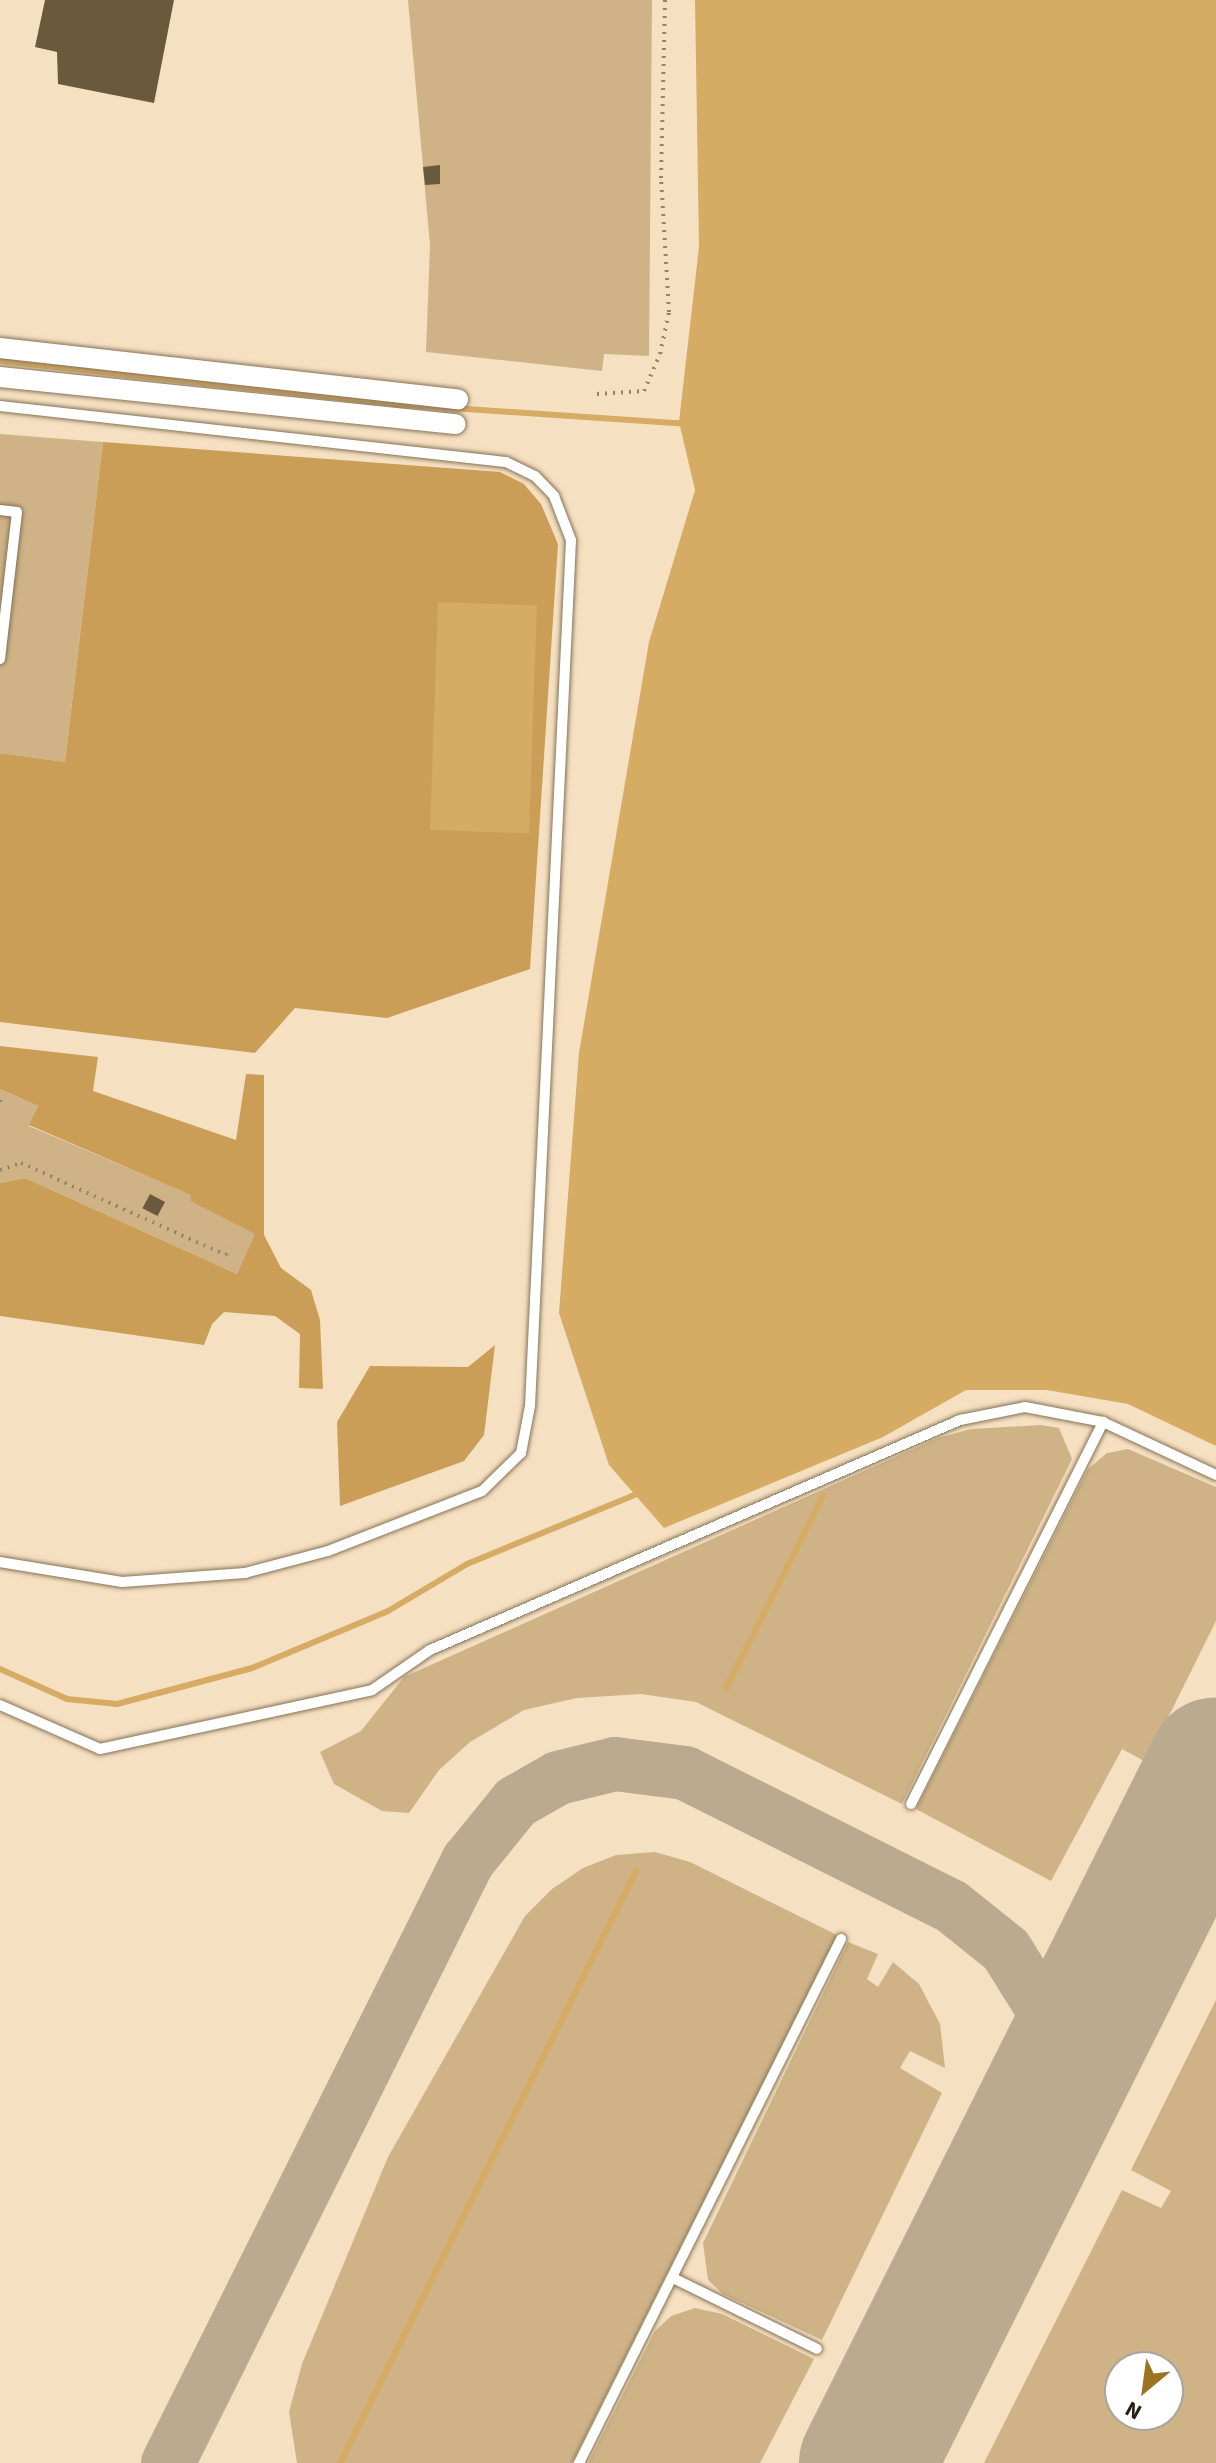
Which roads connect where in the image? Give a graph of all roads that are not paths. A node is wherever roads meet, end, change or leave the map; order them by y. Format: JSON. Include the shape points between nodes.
{"nodes":[{"id":1,"x":0,"y":348,"type":"edge"},
{"id":2,"x":0,"y":377,"type":"edge"},
{"id":3,"x":458,"y":399,"type":"dead end"},
{"id":4,"x":0,"y":406,"type":"edge"},
{"id":5,"x":456,"y":424,"type":"dead end"},
{"id":6,"x":0,"y":510,"type":"edge"},
{"id":7,"x":0,"y":659,"type":"edge"},
{"id":8,"x":1103,"y":1422,"type":"junction"},
{"id":9,"x":1216,"y":1475,"type":"edge"},
{"id":10,"x":0,"y":1562,"type":"edge"},
{"id":11,"x":0,"y":1705,"type":"edge"},
{"id":12,"x":911,"y":1804,"type":"dead end"},
{"id":13,"x":841,"y":1939,"type":"dead end"},
{"id":14,"x":675,"y":2279,"type":"junction"},
{"id":15,"x":817,"y":2349,"type":"dead end"},
{"id":16,"x":579,"y":2463,"type":"edge"}],
"edges":[{"from":1,"to":3,"type":"street"},
{"from":2,"to":5,"type":"street"},
{"from":4,"to":10,"type":"lane","via":[[506,462],[535,476],[554,496],[571,540],[530,1406],[521,1453],[482,1491],[328,1551],[245,1573],[122,1582]]},
{"from":6,"to":7,"type":"lane","via":[[17,512]]},
{"from":8,"to":9,"type":"lane"},
{"from":8,"to":11,"type":"lane","via":[[1025,1407],[960,1420],[430,1650],[372,1690],[100,1749]]},
{"from":8,"to":12,"type":"lane"},
{"from":13,"to":14,"type":"lane"},
{"from":14,"to":15,"type":"lane"},
{"from":14,"to":16,"type":"lane"}]}
